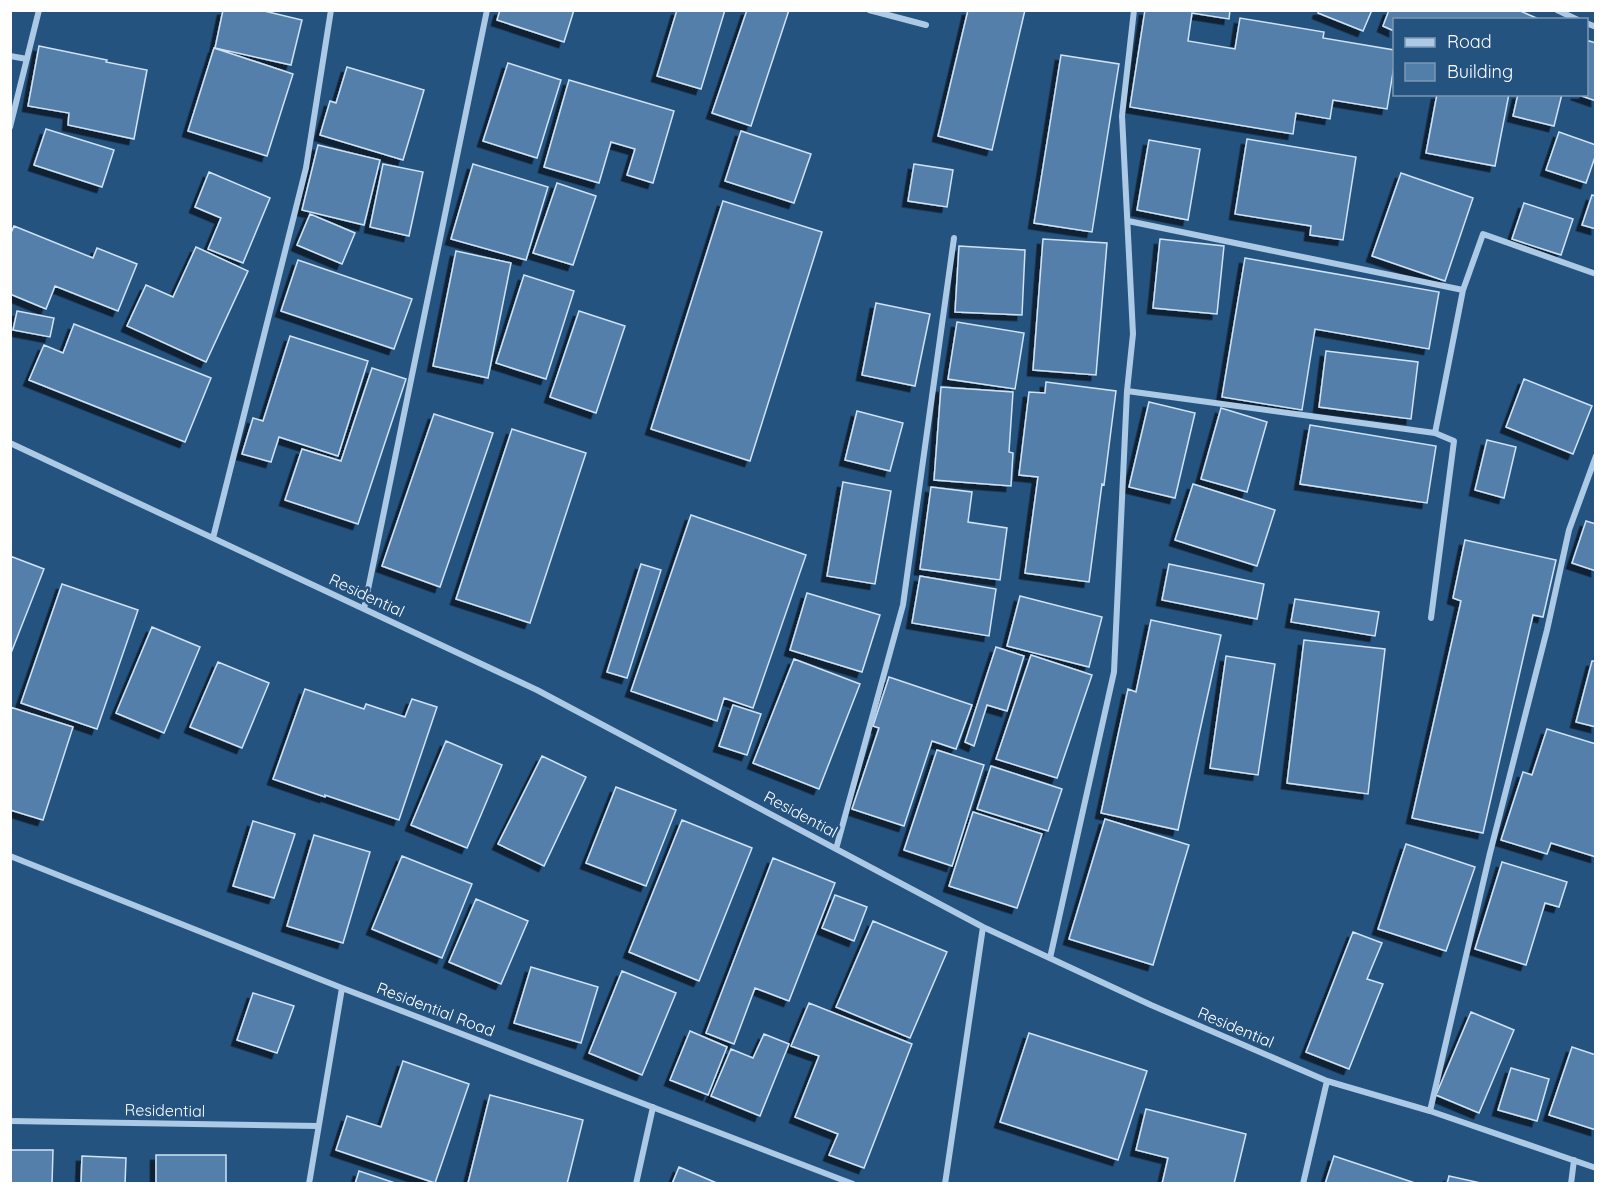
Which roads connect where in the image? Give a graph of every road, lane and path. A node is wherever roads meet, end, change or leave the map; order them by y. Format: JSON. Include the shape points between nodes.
{"nodes":[{"id":1,"x":39,"y":10,"type":"edge"},
{"id":2,"x":331,"y":10,"type":"edge"},
{"id":3,"x":487,"y":10,"type":"edge"},
{"id":4,"x":869,"y":10,"type":"edge"},
{"id":5,"x":1134,"y":10,"type":"edge"},
{"id":6,"x":1557,"y":10,"type":"edge"},
{"id":7,"x":1574,"y":18,"type":"edge"},
{"id":8,"x":926,"y":25,"type":"dead end"},
{"id":9,"x":10,"y":56,"type":"edge"},
{"id":10,"x":27,"y":59,"type":"junction"},
{"id":11,"x":10,"y":127,"type":"edge"},
{"id":12,"x":1128,"y":221,"type":"junction"},
{"id":13,"x":954,"y":238,"type":"dead end"},
{"id":14,"x":1596,"y":274,"type":"edge"},
{"id":15,"x":1463,"y":290,"type":"junction"},
{"id":16,"x":1127,"y":391,"type":"junction"},
{"id":17,"x":1435,"y":433,"type":"junction"},
{"id":18,"x":10,"y":442,"type":"edge"},
{"id":19,"x":1596,"y":456,"type":"edge"},
{"id":20,"x":213,"y":538,"type":"junction"},
{"id":21,"x":364,"y":609,"type":"junction"},
{"id":22,"x":1431,"y":618,"type":"dead end"},
{"id":23,"x":836,"y":849,"type":"junction"},
{"id":24,"x":10,"y":855,"type":"edge"},
{"id":25,"x":984,"y":927,"type":"junction"},
{"id":26,"x":1050,"y":958,"type":"junction"},
{"id":27,"x":342,"y":988,"type":"junction"},
{"id":28,"x":1327,"y":1081,"type":"junction"},
{"id":29,"x":653,"y":1107,"type":"junction"},
{"id":30,"x":1430,"y":1111,"type":"junction"},
{"id":31,"x":10,"y":1120,"type":"edge"},
{"id":32,"x":318,"y":1126,"type":"junction"},
{"id":33,"x":1574,"y":1160,"type":"junction"},
{"id":34,"x":1596,"y":1168,"type":"edge"},
{"id":35,"x":309,"y":1184,"type":"edge"},
{"id":36,"x":636,"y":1184,"type":"edge"},
{"id":37,"x":853,"y":1184,"type":"edge"},
{"id":38,"x":945,"y":1184,"type":"edge"},
{"id":39,"x":1303,"y":1184,"type":"edge"},
{"id":40,"x":1571,"y":1184,"type":"edge"}],
"edges":[{"from":1,"to":10,"type":"street"},
{"from":2,"to":20,"type":"street","via":[[306,168]]},
{"from":3,"to":21,"type":"street"},
{"from":4,"to":8,"type":"street"},
{"from":5,"to":12,"type":"street","via":[[1122,116]]},
{"from":6,"to":7,"type":"street"},
{"from":9,"to":10,"type":"street"},
{"from":10,"to":11,"type":"street"},
{"from":12,"to":15,"type":"street"},
{"from":12,"to":16,"type":"street","via":[[1133,334]]},
{"from":13,"to":23,"type":"street","via":[[903,605]]},
{"from":14,"to":15,"type":"street","via":[[1483,234]]},
{"from":15,"to":17,"type":"street"},
{"from":16,"to":17,"type":"street"},
{"from":16,"to":26,"type":"street","via":[[1114,672]]},
{"from":17,"to":22,"type":"street","via":[[1454,441]]},
{"from":18,"to":20,"type":"street","name":"Residential"},
{"from":19,"to":30,"type":"street","via":[[1569,530]]},
{"from":20,"to":21,"type":"street","name":"Residential"},
{"from":21,"to":23,"type":"street","name":"Residential","via":[[537,690]]},
{"from":23,"to":25,"type":"street","name":"Residential"},
{"from":24,"to":27,"type":"street","name":"Residential Road"},
{"from":25,"to":26,"type":"street","name":"Residential"},
{"from":25,"to":38,"type":"street"},
{"from":26,"to":28,"type":"street","name":"Residential"},
{"from":27,"to":29,"type":"street","name":"Residential Road"},
{"from":27,"to":32,"type":"street"},
{"from":28,"to":30,"type":"street","name":"Residential"},
{"from":28,"to":39,"type":"street"},
{"from":29,"to":36,"type":"street"},
{"from":29,"to":37,"type":"street","name":"Residential Road"},
{"from":30,"to":33,"type":"street","name":"Residential"},
{"from":31,"to":32,"type":"street","name":"Residential"},
{"from":32,"to":35,"type":"street"},
{"from":33,"to":34,"type":"street","name":"Residential"},
{"from":33,"to":40,"type":"street"}]}
